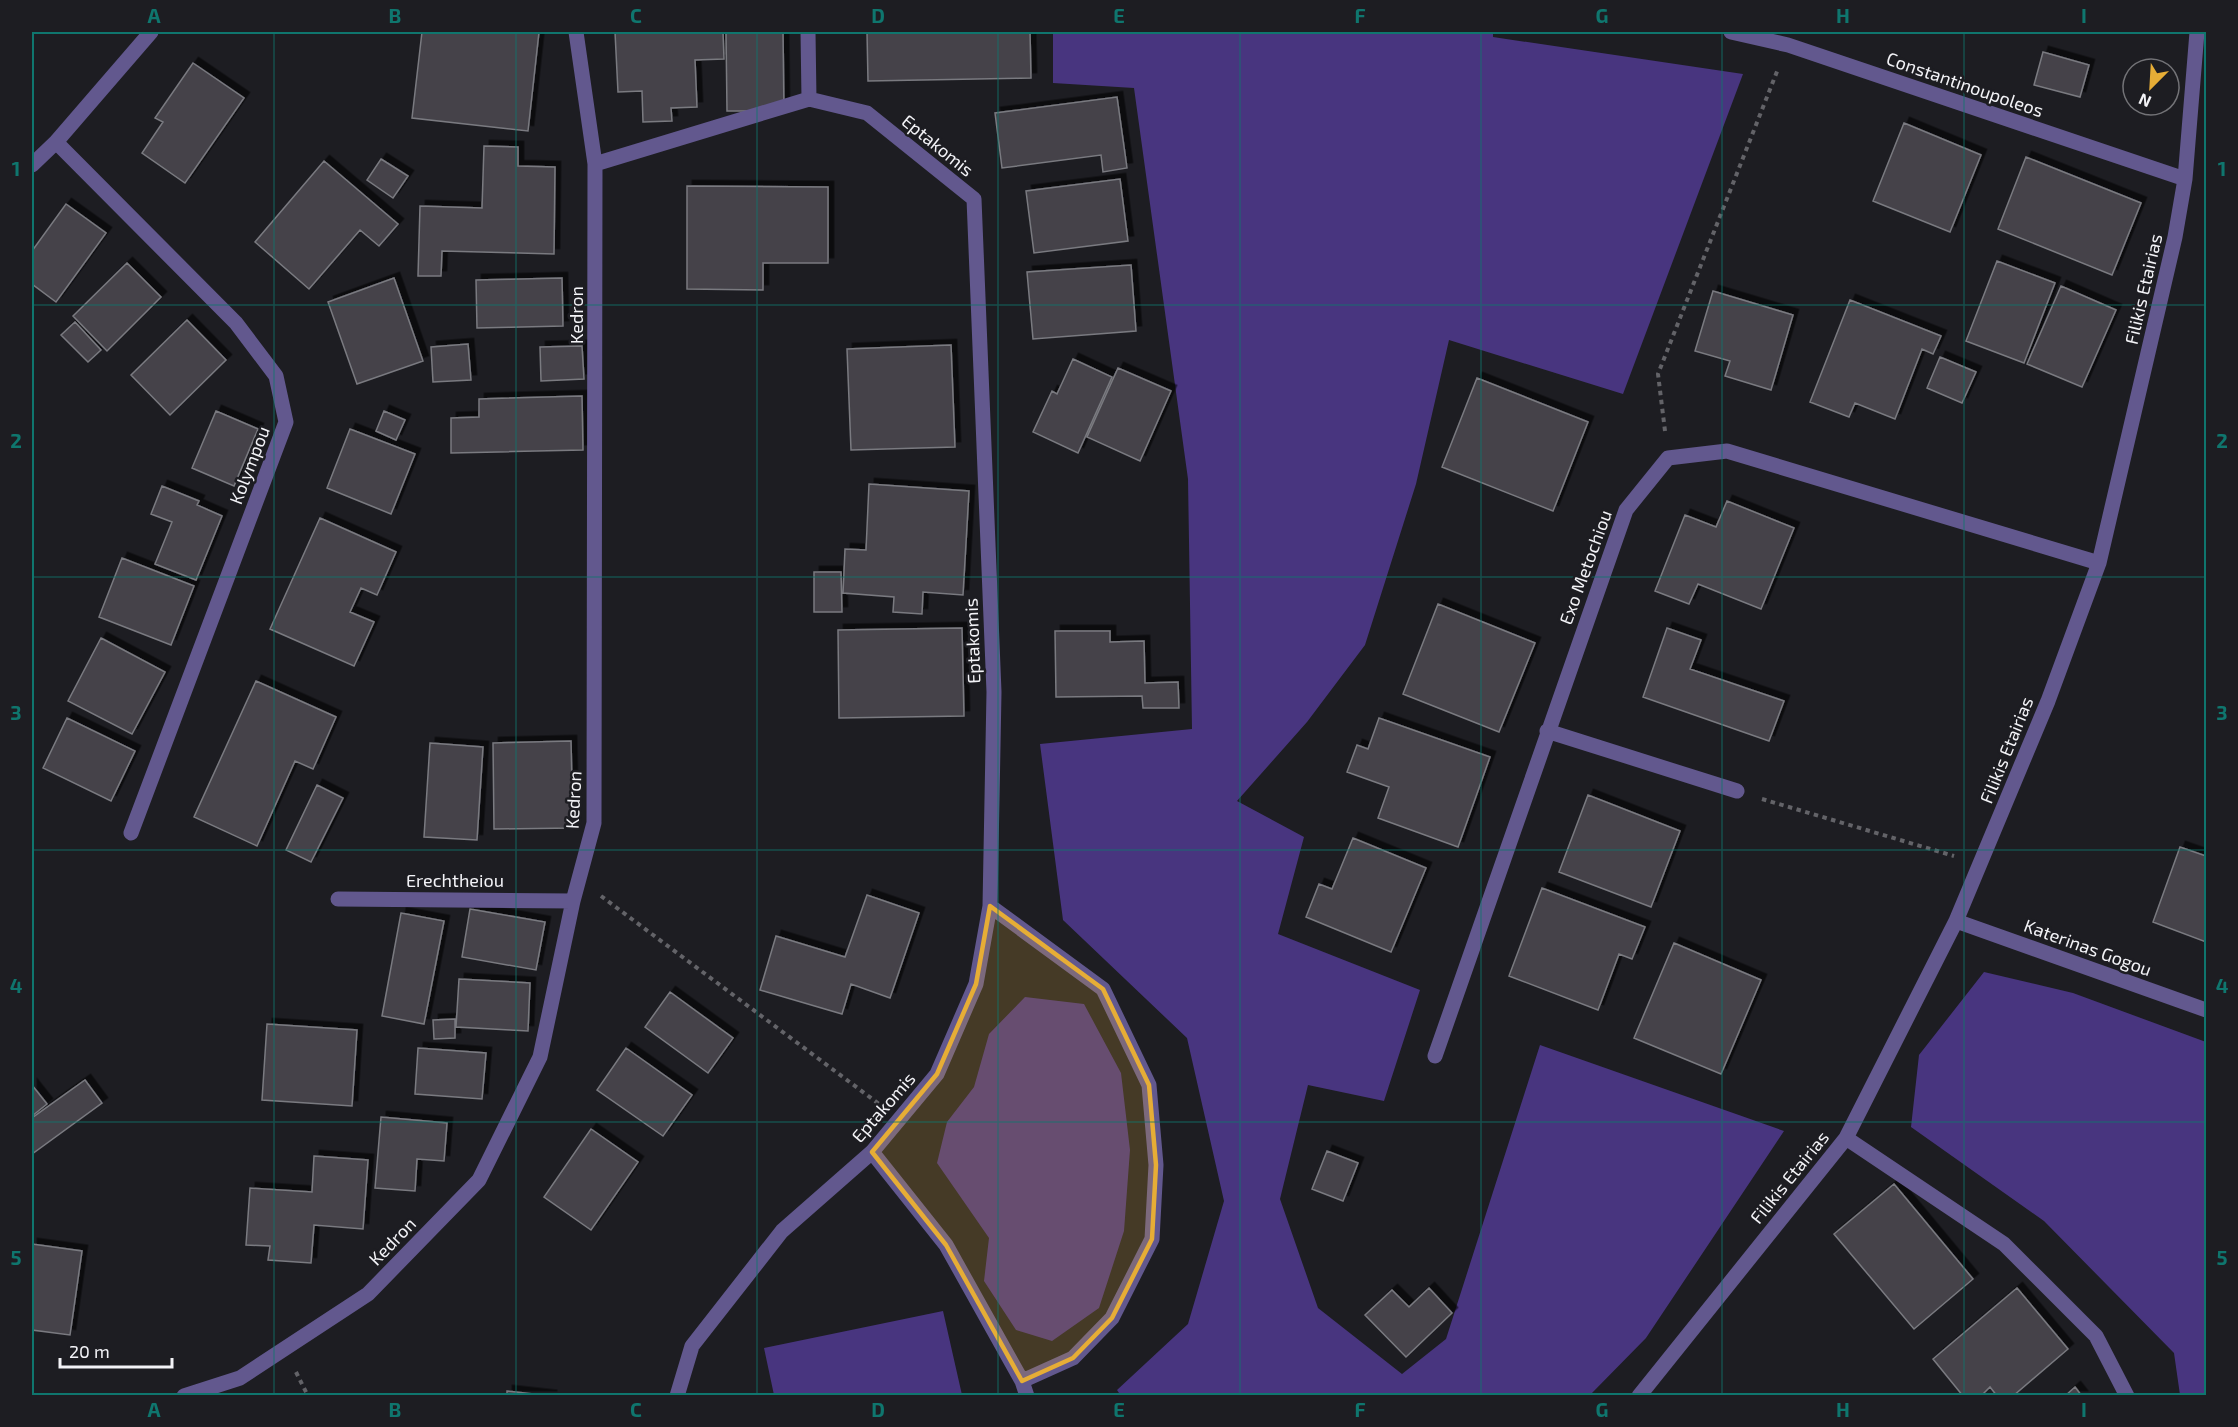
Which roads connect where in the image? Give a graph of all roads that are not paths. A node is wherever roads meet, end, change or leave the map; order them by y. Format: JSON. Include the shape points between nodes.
{"nodes":[{"id":1,"x":151,"y":32,"type":"edge"},
{"id":2,"x":576,"y":32,"type":"edge"},
{"id":3,"x":808,"y":32,"type":"edge"},
{"id":4,"x":1731,"y":32,"type":"edge"},
{"id":5,"x":2197,"y":32,"type":"edge"},
{"id":6,"x":809,"y":99,"type":"junction"},
{"id":7,"x":56,"y":142,"type":"junction"},
{"id":8,"x":595,"y":164,"type":"junction"},
{"id":9,"x":32,"y":165,"type":"edge"},
{"id":10,"x":2185,"y":179,"type":"junction"},
{"id":11,"x":2099,"y":563,"type":"junction"},
{"id":12,"x":1547,"y":731,"type":"junction"},
{"id":13,"x":1737,"y":791,"type":"road end"},
{"id":14,"x":131,"y":833,"type":"dead end"},
{"id":15,"x":338,"y":900,"type":"dead end"},
{"id":16,"x":573,"y":901,"type":"junction"},
{"id":17,"x":990,"y":906,"type":"junction"},
{"id":18,"x":1956,"y":921,"type":"junction"},
{"id":19,"x":2206,"y":1010,"type":"edge"},
{"id":20,"x":1435,"y":1056,"type":"dead end"},
{"id":21,"x":1845,"y":1138,"type":"junction"},
{"id":22,"x":872,"y":1152,"type":"junction"},
{"id":23,"x":1022,"y":1381,"type":"junction"},
{"id":24,"x":184,"y":1395,"type":"edge"},
{"id":25,"x":677,"y":1395,"type":"edge"},
{"id":26,"x":1027,"y":1395,"type":"edge"},
{"id":27,"x":1639,"y":1395,"type":"edge"},
{"id":28,"x":2127,"y":1395,"type":"edge"}],
"edges":[{"from":1,"to":7,"type":"street"},
{"from":2,"to":8,"type":"street","name":"Kedron"},
{"from":3,"to":6,"type":"street"},
{"from":4,"to":10,"type":"street","name":"Constantinoupoleos","via":[[1788,45]]},
{"from":5,"to":10,"type":"street","name":"Filikis Etairias"},
{"from":6,"to":8,"type":"street","name":"Eptakomis"},
{"from":6,"to":17,"type":"street","name":"Eptakomis","via":[[867,112],[974,199],[994,692]]},
{"from":7,"to":9,"type":"street"},
{"from":7,"to":14,"type":"street","name":"Kolympou","via":[[236,323],[276,376],[286,422]]},
{"from":8,"to":16,"type":"street","name":"Kedron","via":[[594,823]]},
{"from":10,"to":11,"type":"street","name":"Filikis Etairias"},
{"from":11,"to":12,"type":"street","name":"Exo Metochiou","via":[[1727,451],[1668,458],[1626,510]]},
{"from":11,"to":18,"type":"street","name":"Filikis Etairias","via":[[2048,701]]},
{"from":12,"to":13,"type":"street"},
{"from":12,"to":20,"type":"street","name":"Exo Metochiou"},
{"from":15,"to":16,"type":"street","name":"Erechtheiou"},
{"from":16,"to":24,"type":"street","name":"Kedron","via":[[540,1057],[479,1180],[368,1294],[240,1378]]},
{"from":17,"to":22,"type":"street","name":"Eptakomis","via":[[976,984],[937,1074]]},
{"from":17,"to":23,"type":"street","via":[[1103,989],[1149,1085],[1156,1165],[1152,1239],[1112,1318],[1073,1358]]},
{"from":18,"to":19,"type":"street","name":"Katerinas Gogou"},
{"from":18,"to":21,"type":"street","name":"Filikis Etairias"},
{"from":21,"to":27,"type":"street","name":"Filikis Etairias"},
{"from":21,"to":28,"type":"street","via":[[2004,1244],[2096,1336]]},
{"from":22,"to":23,"type":"street","via":[[946,1245]]},
{"from":22,"to":25,"type":"street","name":"Eptakomis","via":[[782,1231],[692,1346]]},
{"from":23,"to":26,"type":"street"}]}
